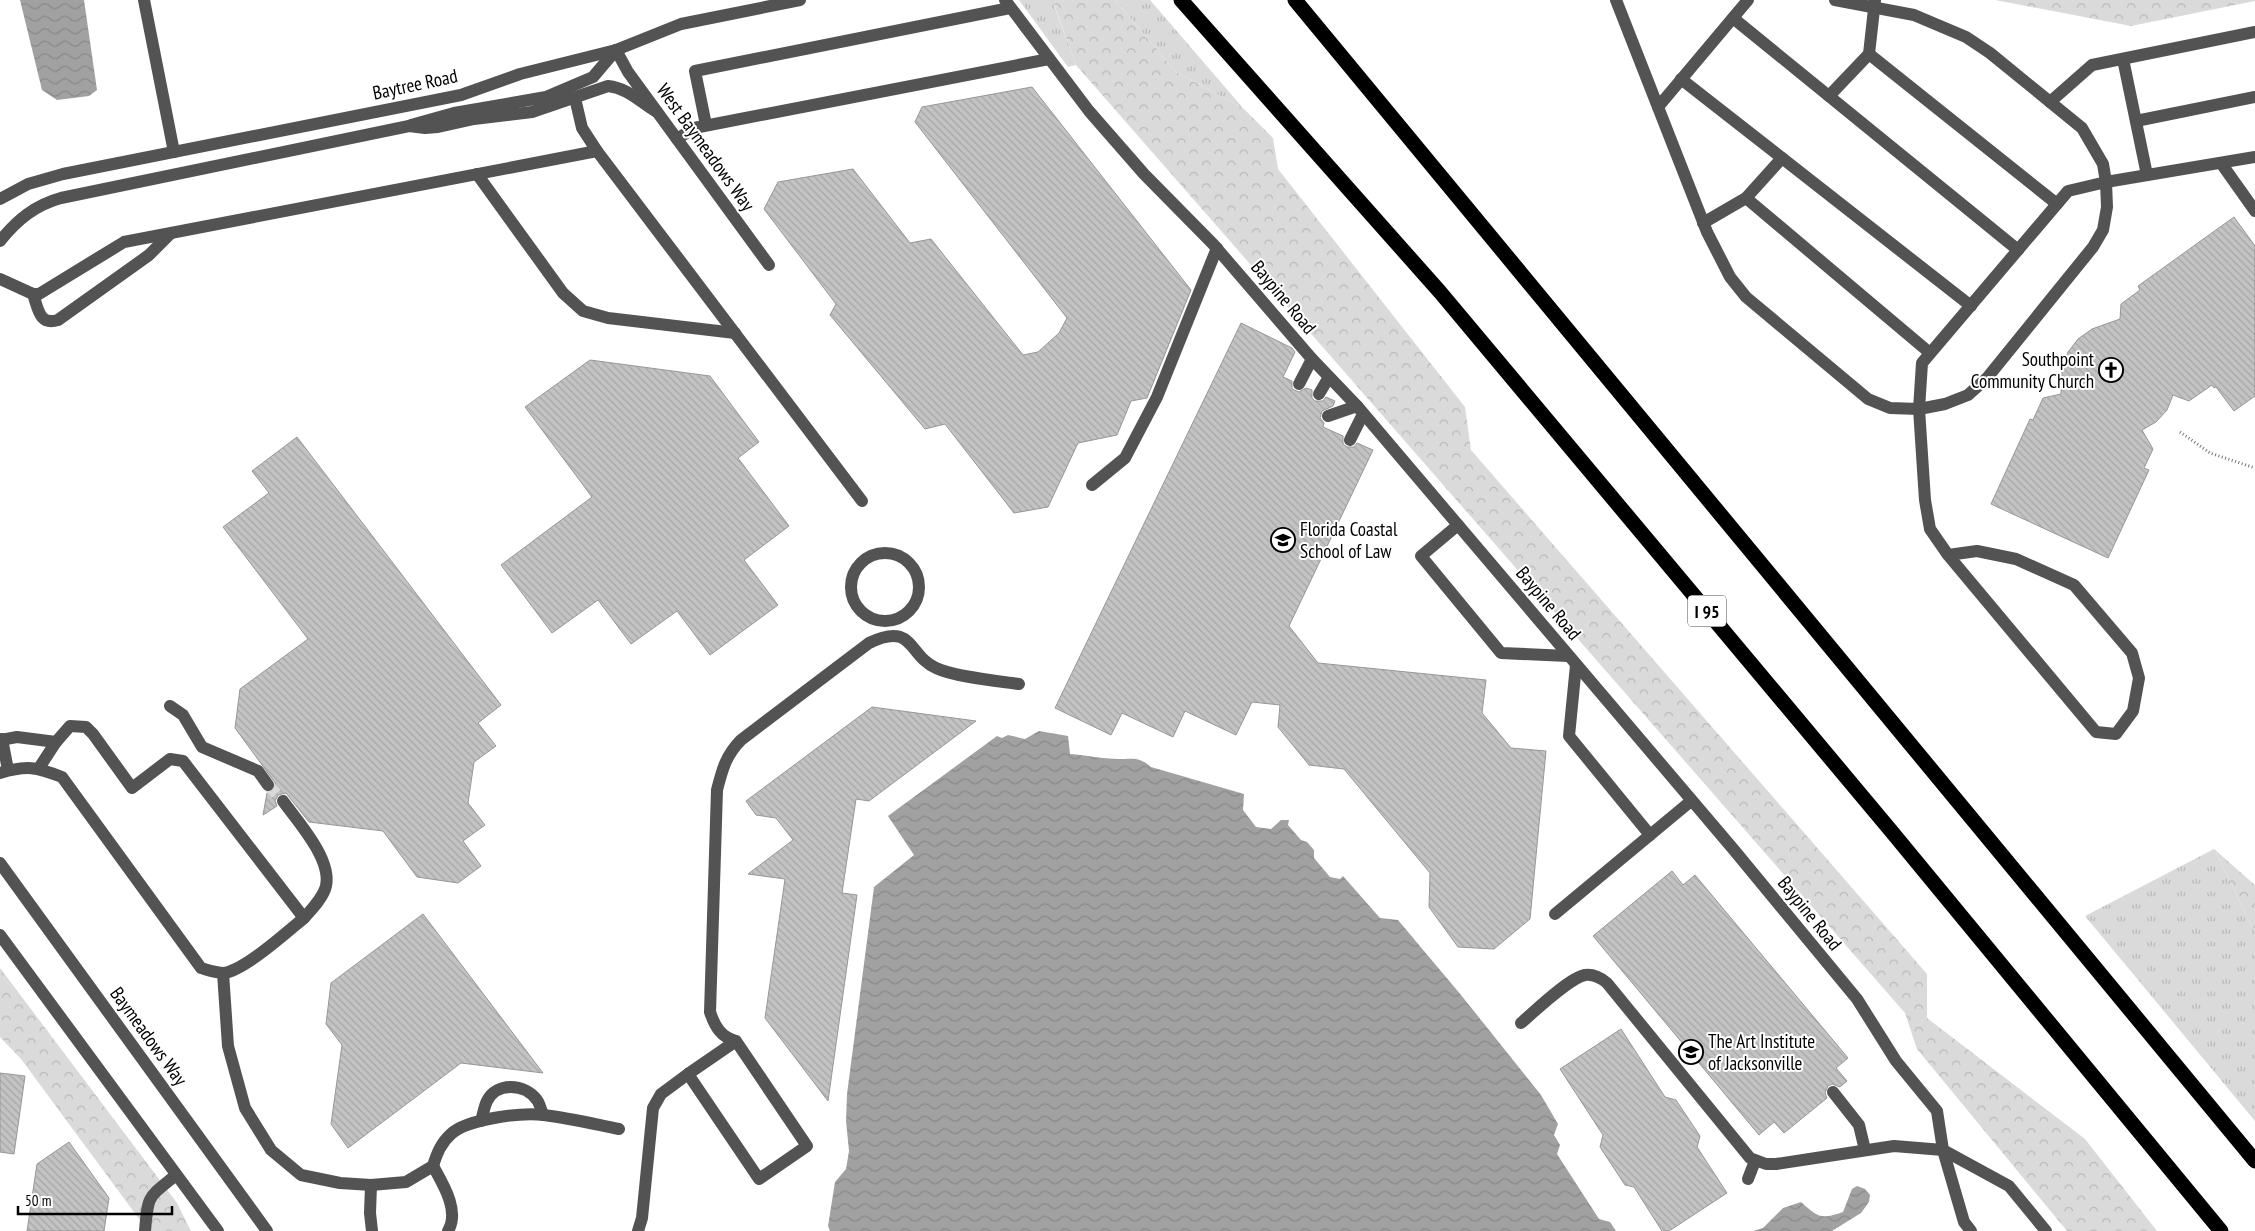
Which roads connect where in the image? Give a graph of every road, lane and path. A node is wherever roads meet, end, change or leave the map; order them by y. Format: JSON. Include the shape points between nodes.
{"nodes":[{"id":1,"x":144,"y":0,"type":"edge"},
{"id":2,"x":800,"y":0,"type":"edge"},
{"id":3,"x":1181,"y":0,"type":"edge"},
{"id":4,"x":1295,"y":0,"type":"edge"},
{"id":5,"x":1616,"y":0,"type":"edge"},
{"id":6,"x":1748,"y":0,"type":"edge"},
{"id":7,"x":1835,"y":0,"type":"edge"},
{"id":8,"x":1875,"y":3,"type":"edge"},
{"id":9,"x":1007,"y":4,"type":"edge"},
{"id":10,"x":1733,"y":18,"type":"junction"},
{"id":11,"x":2255,"y":32,"type":"edge"},
{"id":12,"x":616,"y":50,"type":"junction"},
{"id":13,"x":1869,"y":54,"type":"junction"},
{"id":14,"x":1049,"y":59,"type":"junction"},
{"id":15,"x":2123,"y":59,"type":"junction"},
{"id":16,"x":1681,"y":79,"type":"junction"},
{"id":17,"x":1829,"y":96,"type":"junction"},
{"id":18,"x":2255,"y":97,"type":"edge"},
{"id":19,"x":575,"y":98,"type":"junction"},
{"id":20,"x":2050,"y":102,"type":"junction"},
{"id":21,"x":1658,"y":107,"type":"junction"},
{"id":22,"x":657,"y":112,"type":"junction"},
{"id":23,"x":2136,"y":121,"type":"junction"},
{"id":24,"x":706,"y":125,"type":"junction"},
{"id":25,"x":409,"y":126,"type":"junction"},
{"id":26,"x":677,"y":139,"type":"junction"},
{"id":27,"x":597,"y":150,"type":"junction"},
{"id":28,"x":174,"y":152,"type":"junction"},
{"id":29,"x":2255,"y":157,"type":"edge"},
{"id":30,"x":1782,"y":158,"type":"junction"},
{"id":31,"x":2221,"y":163,"type":"junction"},
{"id":32,"x":477,"y":174,"type":"junction"},
{"id":33,"x":2147,"y":175,"type":"junction"},
{"id":34,"x":2106,"y":182,"type":"junction"},
{"id":35,"x":1746,"y":198,"type":"junction"},
{"id":36,"x":0,"y":200,"type":"edge"},
{"id":37,"x":2057,"y":204,"type":"junction"},
{"id":38,"x":2255,"y":211,"type":"edge"},
{"id":39,"x":1703,"y":222,"type":"junction"},
{"id":40,"x":170,"y":234,"type":"junction"},
{"id":41,"x":0,"y":241,"type":"edge"},
{"id":42,"x":1217,"y":248,"type":"junction"},
{"id":43,"x":2018,"y":250,"type":"junction"},
{"id":44,"x":769,"y":265,"type":"dead end"},
{"id":45,"x":0,"y":279,"type":"edge"},
{"id":46,"x":33,"y":294,"type":"junction"},
{"id":47,"x":1971,"y":306,"type":"junction"},
{"id":48,"x":735,"y":333,"type":"junction"},
{"id":49,"x":1930,"y":353,"type":"junction"},
{"id":50,"x":1312,"y":359,"type":"junction"},
{"id":51,"x":1329,"y":377,"type":"junction"},
{"id":52,"x":1299,"y":384,"type":"dead end"},
{"id":53,"x":1319,"y":394,"type":"dead end"},
{"id":54,"x":1919,"y":409,"type":"junction"},
{"id":55,"x":1360,"y":410,"type":"junction"},
{"id":56,"x":1328,"y":416,"type":"dead end"},
{"id":57,"x":2180,"y":432,"type":"dead end"},
{"id":58,"x":1350,"y":440,"type":"dead end"},
{"id":59,"x":2255,"y":468,"type":"edge"},
{"id":60,"x":1092,"y":485,"type":"dead end"},
{"id":61,"x":862,"y":501,"type":"dead end"},
{"id":62,"x":1458,"y":525,"type":"junction"},
{"id":63,"x":1948,"y":555,"type":"junction"},
{"id":64,"x":890,"y":621,"type":"junction"},
{"id":65,"x":891,"y":636,"type":"junction"},
{"id":66,"x":1572,"y":660,"type":"junction"},
{"id":67,"x":1019,"y":684,"type":"dead end"},
{"id":68,"x":170,"y":706,"type":"dead end"},
{"id":69,"x":1,"y":740,"type":"edge"},
{"id":70,"x":56,"y":742,"type":"junction"},
{"id":71,"x":39,"y":768,"type":"junction"},
{"id":72,"x":4,"y":772,"type":"edge"},
{"id":73,"x":268,"y":785,"type":"tunnel mouth"},
{"id":74,"x":1691,"y":801,"type":"junction"},
{"id":75,"x":283,"y":802,"type":"tunnel mouth"},
{"id":76,"x":1650,"y":836,"type":"junction"},
{"id":77,"x":0,"y":863,"type":"edge"},
{"id":78,"x":1555,"y":914,"type":"dead end"},
{"id":79,"x":304,"y":918,"type":"junction"},
{"id":80,"x":0,"y":935,"type":"edge"},
{"id":81,"x":223,"y":973,"type":"junction"},
{"id":82,"x":1520,"y":1023,"type":"dead end"},
{"id":83,"x":736,"y":1042,"type":"junction"},
{"id":84,"x":688,"y":1074,"type":"junction"},
{"id":85,"x":1833,"y":1092,"type":"dead end"},
{"id":86,"x":543,"y":1115,"type":"junction"},
{"id":87,"x":481,"y":1121,"type":"junction"},
{"id":88,"x":619,"y":1129,"type":"dead end"},
{"id":89,"x":1865,"y":1150,"type":"junction"},
{"id":90,"x":1943,"y":1150,"type":"junction"},
{"id":91,"x":1756,"y":1161,"type":"junction"},
{"id":92,"x":2255,"y":1161,"type":"edge"},
{"id":93,"x":433,"y":1166,"type":"junction"},
{"id":94,"x":176,"y":1175,"type":"junction"},
{"id":95,"x":1748,"y":1179,"type":"dead end"},
{"id":96,"x":371,"y":1185,"type":"junction"},
{"id":97,"x":145,"y":1231,"type":"edge"},
{"id":98,"x":218,"y":1231,"type":"edge"},
{"id":99,"x":267,"y":1231,"type":"edge"},
{"id":100,"x":372,"y":1231,"type":"edge"},
{"id":101,"x":448,"y":1231,"type":"edge"},
{"id":102,"x":638,"y":1231,"type":"edge"},
{"id":103,"x":1971,"y":1231,"type":"edge"},
{"id":104,"x":2046,"y":1231,"type":"edge"},
{"id":105,"x":2221,"y":1231,"type":"edge"}],
"edges":[{"from":1,"to":28,"type":"street"},
{"from":2,"to":12,"type":"street","via":[[691,21]]},
{"from":3,"to":105,"type":"highway","number":"I 95","via":[[1440,292]]},
{"from":4,"to":92,"type":"highway"},
{"from":5,"to":21,"type":"street"},
{"from":6,"to":10,"type":"street"},
{"from":7,"to":8,"type":"street"},
{"from":8,"to":13,"type":"street"},
{"from":8,"to":20,"type":"street","via":[[1966,37]]},
{"from":9,"to":14,"type":"street","name":"Baypine Road"},
{"from":9,"to":24,"type":"street","via":[[695,71]]},
{"from":10,"to":16,"type":"street"},
{"from":10,"to":17,"type":"street"},
{"from":11,"to":15,"type":"street"},
{"from":12,"to":22,"type":"street","name":"West Baymeadows Way"},
{"from":12,"to":25,"type":"street","name":"Baytree Road","via":[[593,76],[546,97],[454,113]]},
{"from":12,"to":28,"type":"street","name":"Baytree Road","via":[[520,74],[461,95]]},
{"from":13,"to":17,"type":"street"},
{"from":13,"to":37,"type":"street"},
{"from":14,"to":24,"type":"street"},
{"from":14,"to":42,"type":"street","name":"Baypine Road","via":[[1132,160]]},
{"from":15,"to":20,"type":"street","via":[[2092,65]]},
{"from":15,"to":23,"type":"street"},
{"from":16,"to":21,"type":"street"},
{"from":16,"to":30,"type":"street"},
{"from":17,"to":43,"type":"street"},
{"from":18,"to":23,"type":"street"},
{"from":19,"to":22,"type":"street","name":"Baytree Road","via":[[599,88],[619,87]]},
{"from":19,"to":25,"type":"street","name":"Baytree Road","via":[[532,112],[438,127]]},
{"from":19,"to":27,"type":"street","via":[[582,128]]},
{"from":20,"to":34,"type":"street","via":[[2082,128],[2103,164]]},
{"from":21,"to":39,"type":"street"},
{"from":22,"to":26,"type":"street","name":"West Baymeadows Way"},
{"from":23,"to":33,"type":"street"},
{"from":24,"to":26,"type":"street","via":[[692,128]]},
{"from":25,"to":41,"type":"street","name":"Baytree Road","via":[[61,198],[35,208],[12,226]]},
{"from":26,"to":44,"type":"street","name":"West Baymeadows Way"},
{"from":27,"to":32,"type":"street"},
{"from":27,"to":48,"type":"street"},
{"from":28,"to":36,"type":"street","name":"Baytree Road","via":[[42,179]]},
{"from":29,"to":31,"type":"street"},
{"from":30,"to":35,"type":"street"},
{"from":30,"to":47,"type":"street"},
{"from":31,"to":33,"type":"street"},
{"from":31,"to":38,"type":"street"},
{"from":32,"to":40,"type":"street"},
{"from":32,"to":48,"type":"street","via":[[563,293],[583,311],[608,318]]},
{"from":33,"to":34,"type":"street"},
{"from":34,"to":37,"type":"street","via":[[2068,191]]},
{"from":34,"to":54,"type":"street","via":[[2107,207],[2103,230],[2093,247],[1987,378],[1968,394],[1945,404]]},
{"from":35,"to":39,"type":"street"},
{"from":35,"to":49,"type":"street"},
{"from":37,"to":43,"type":"street"},
{"from":39,"to":54,"type":"street","via":[[1730,277],[1746,297],[1868,399],[1890,408]]},
{"from":40,"to":46,"type":"street","via":[[120,244],[44,292]]},
{"from":40,"to":46,"type":"street","via":[[149,255],[58,320],[48,322],[42,318]]},
{"from":42,"to":50,"type":"street","name":"Baypine Road"},
{"from":42,"to":60,"type":"street","via":[[1157,397],[1130,449],[1125,458]]},
{"from":43,"to":47,"type":"street"},
{"from":45,"to":46,"type":"street"},
{"from":47,"to":49,"type":"street"},
{"from":48,"to":61,"type":"street"},
{"from":49,"to":54,"type":"street","via":[[1922,363]]},
{"from":50,"to":51,"type":"street","name":"Baypine Road"},
{"from":50,"to":52,"type":"street"},
{"from":51,"to":53,"type":"street"},
{"from":51,"to":55,"type":"street","name":"Baypine Road"},
{"from":54,"to":63,"type":"street","via":[[1930,529]]},
{"from":55,"to":56,"type":"street"},
{"from":55,"to":58,"type":"street"},
{"from":55,"to":62,"type":"street","name":"Baypine Road"},
{"from":57,"to":59,"type":"path","via":[[2210,453]]},
{"from":62,"to":66,"type":"street","name":"Baypine Road"},
{"from":62,"to":66,"type":"street","via":[[1422,556],[1501,653]]},
{"from":63,"to":63,"type":"street","via":[[2096,732],[2116,734],[2133,711],[2139,678],[2132,653],[2074,585],[2016,559],[1977,551]]},
{"from":64,"to":64,"type":"street","via":[[880,621],[866,614],[855,603],[852,593],[851,583],[860,564],[878,554],[900,556],[909,562],[919,581],[913,607],[901,618]]},
{"from":64,"to":65,"type":"street"},
{"from":65,"to":67,"type":"street","via":[[908,641],[935,668]]},
{"from":65,"to":83,"type":"street","via":[[869,642],[741,740],[725,762],[717,790],[710,1012],[718,1030]]},
{"from":66,"to":74,"type":"street","name":"Baypine Road"},
{"from":66,"to":76,"type":"street","via":[[1569,736]]},
{"from":68,"to":73,"type":"street","via":[[183,715],[202,747],[258,771]]},
{"from":69,"to":70,"type":"street","via":[[17,737]]},
{"from":69,"to":72,"type":"street"},
{"from":70,"to":71,"type":"street"},
{"from":70,"to":79,"type":"street","via":[[70,726],[86,728],[132,788],[170,760],[183,761]]},
{"from":71,"to":72,"type":"street","via":[[16,768]]},
{"from":71,"to":81,"type":"street","via":[[62,777],[202,968]]},
{"from":74,"to":76,"type":"street"},
{"from":74,"to":90,"type":"street","name":"Baypine Road","via":[[1857,999],[1896,1061],[1937,1111]]},
{"from":75,"to":79,"type":"street","via":[[320,855],[326,873],[326,886]]},
{"from":76,"to":78,"type":"street"},
{"from":77,"to":99,"type":"street","name":"Baymeadows Way"},
{"from":79,"to":81,"type":"street","via":[[247,962]]},
{"from":80,"to":94,"type":"street"},
{"from":81,"to":96,"type":"street","via":[[228,1046],[245,1108],[271,1150],[301,1175]]},
{"from":82,"to":91,"type":"street","via":[[1571,982],[1586,975],[1601,978],[1740,1148]]},
{"from":83,"to":84,"type":"street"},
{"from":83,"to":84,"type":"street","via":[[807,1146],[759,1179]]},
{"from":84,"to":102,"type":"street","via":[[661,1094],[653,1108]]},
{"from":85,"to":89,"type":"street","via":[[1859,1125]]},
{"from":86,"to":87,"type":"street"},
{"from":86,"to":87,"type":"street","via":[[537,1100],[524,1090],[511,1086],[496,1091],[487,1101]]},
{"from":86,"to":88,"type":"street"},
{"from":87,"to":93,"type":"street","via":[[453,1132],[438,1150]]},
{"from":89,"to":90,"type":"street","via":[[1894,1146]]},
{"from":89,"to":91,"type":"street","via":[[1776,1164]]},
{"from":90,"to":103,"type":"street","name":"Baypine Road","via":[[1964,1222]]},
{"from":90,"to":104,"type":"street","via":[[2008,1186]]},
{"from":91,"to":95,"type":"street"},
{"from":93,"to":96,"type":"street","via":[[406,1182]]},
{"from":93,"to":101,"type":"street","via":[[449,1194],[453,1223]]},
{"from":94,"to":97,"type":"street","via":[[152,1195]]},
{"from":94,"to":98,"type":"street"},
{"from":96,"to":100,"type":"street"}]}
